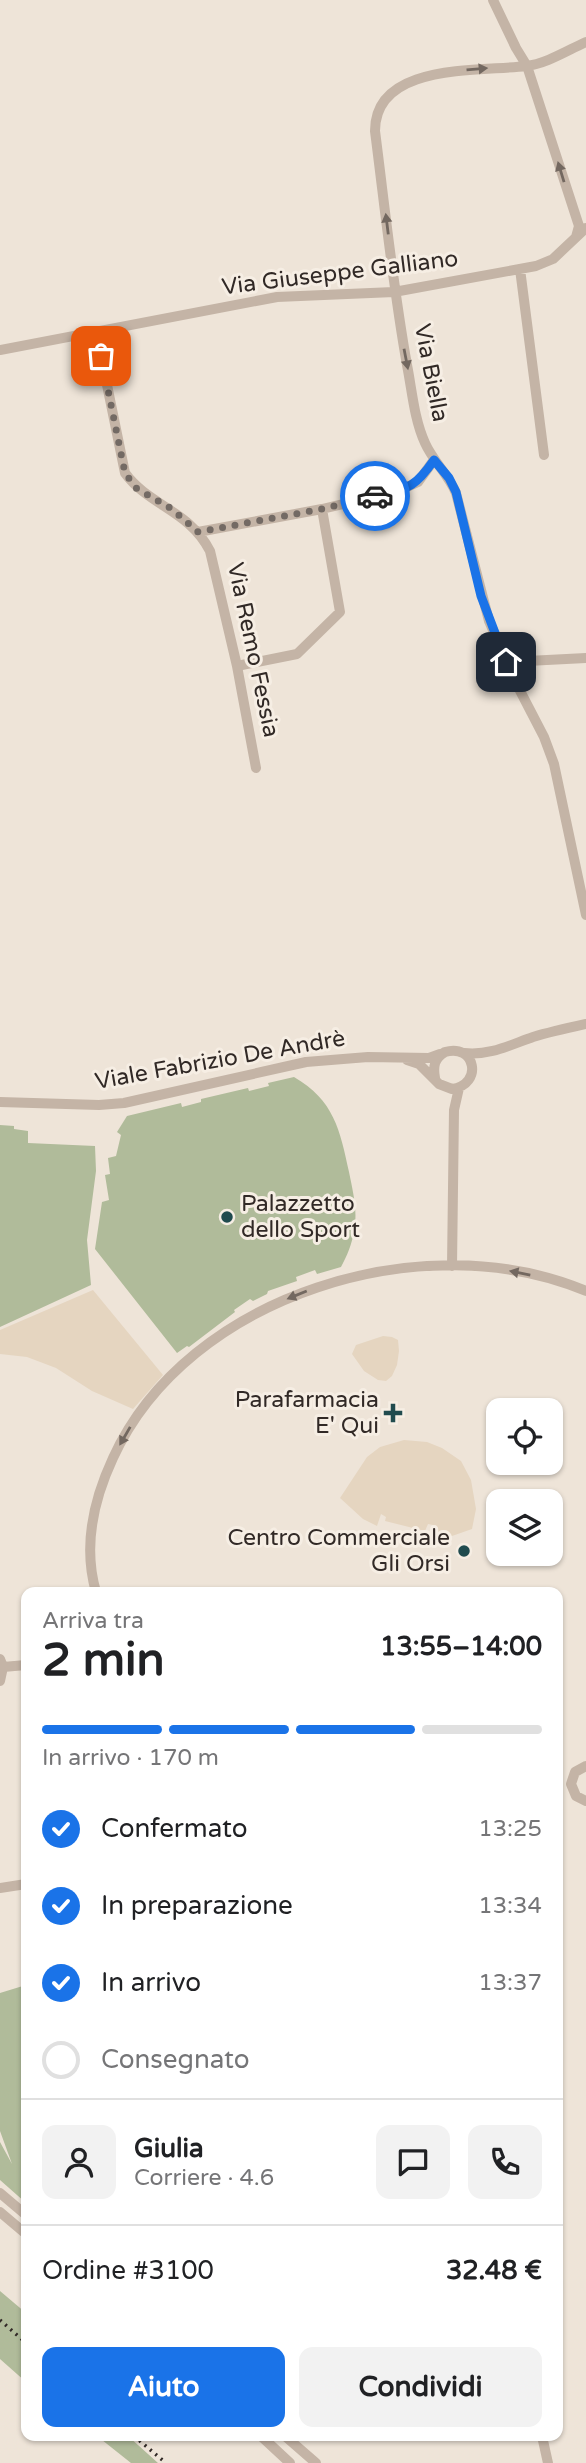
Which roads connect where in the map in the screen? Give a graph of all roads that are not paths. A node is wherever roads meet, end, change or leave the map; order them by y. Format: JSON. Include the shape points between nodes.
{"nodes":[{"id":1,"x":492,"y":0,"type":"edge"},
{"id":2,"x":586,"y":42,"type":"edge"},
{"id":3,"x":527,"y":66,"type":"junction"},
{"id":4,"x":586,"y":228,"type":"edge"},
{"id":5,"x":576,"y":237,"type":"junction"},
{"id":6,"x":520,"y":269,"type":"junction"},
{"id":7,"x":394,"y":292,"type":"junction"},
{"id":8,"x":96,"y":331,"type":"junction"},
{"id":9,"x":0,"y":350,"type":"edge"},
{"id":10,"x":544,"y":455,"type":"dead end"},
{"id":11,"x":434,"y":460,"type":"junction"},
{"id":12,"x":322,"y":509,"type":"junction"},
{"id":13,"x":198,"y":532,"type":"junction"},
{"id":14,"x":586,"y":658,"type":"edge"},
{"id":15,"x":506,"y":662,"type":"junction"},
{"id":16,"x":237,"y":666,"type":"junction"},
{"id":17,"x":256,"y":768,"type":"dead end"},
{"id":18,"x":586,"y":915,"type":"edge"},
{"id":19,"x":586,"y":1024,"type":"edge"},
{"id":20,"x":493,"y":1052,"type":"junction"},
{"id":21,"x":464,"y":1053,"type":"junction"},
{"id":22,"x":440,"y":1054,"type":"junction"},
{"id":23,"x":402,"y":1058,"type":"junction"},
{"id":24,"x":472,"y":1071,"type":"junction"},
{"id":25,"x":435,"y":1078,"type":"junction"},
{"id":26,"x":445,"y":1088,"type":"junction"},
{"id":27,"x":459,"y":1088,"type":"junction"},
{"id":28,"x":1,"y":1102,"type":"edge"},
{"id":29,"x":454,"y":1107,"type":"junction"},
{"id":30,"x":452,"y":1266,"type":"junction"},
{"id":31,"x":586,"y":1292,"type":"edge"},
{"id":32,"x":95,"y":1587,"type":"edge"},
{"id":33,"x":1,"y":1663,"type":"edge"},
{"id":34,"x":21,"y":1665,"type":"edge"},
{"id":35,"x":0,"y":1681,"type":"edge"},
{"id":36,"x":586,"y":1766,"type":"edge"},
{"id":37,"x":563,"y":1788,"type":"edge"},
{"id":38,"x":581,"y":1799,"type":"edge"},
{"id":39,"x":21,"y":1885,"type":"edge"},
{"id":40,"x":0,"y":1888,"type":"edge"},
{"id":41,"x":0,"y":2193,"type":"edge"},
{"id":42,"x":21,"y":2211,"type":"edge"},
{"id":43,"x":0,"y":2212,"type":"edge"},
{"id":44,"x":21,"y":2231,"type":"edge"},
{"id":45,"x":266,"y":2441,"type":"edge"},
{"id":46,"x":291,"y":2441,"type":"edge"},
{"id":47,"x":543,"y":2441,"type":"edge"},
{"id":48,"x":290,"y":2463,"type":"edge"},
{"id":49,"x":316,"y":2463,"type":"edge"},
{"id":50,"x":548,"y":2463,"type":"edge"}],
"edges":[{"from":1,"to":3,"type":"street"},
{"from":2,"to":3,"type":"street","name":"Via Biella"},
{"from":5,"to":3,"type":"street","one_way":true,"via":[[579,226]]},
{"from":7,"to":3,"type":"street","name":"Via Biella","one_way":true,"via":[[375,131],[381,105],[396,90],[435,74]]},
{"from":4,"to":5,"type":"street","name":"Via Giuseppe Galliano"},
{"from":5,"to":6,"type":"street","name":"Via Giuseppe Galliano","via":[[553,258]]},
{"from":6,"to":7,"type":"street","name":"Via Giuseppe Galliano"},
{"from":6,"to":10,"type":"street"},
{"from":7,"to":8,"type":"street","name":"Via Giuseppe Galliano","via":[[277,297]]},
{"from":7,"to":11,"type":"street","name":"Via Biella","one_way":true,"via":[[415,408]]},
{"from":8,"to":9,"type":"street","name":"Via Giuseppe Galliano"},
{"from":8,"to":13,"type":"street","name":"Via Remo Fessia","via":[[125,473],[136,488],[172,509]]},
{"from":11,"to":12,"type":"street","via":[[418,482],[398,491]]},
{"from":11,"to":15,"type":"street","name":"Via Biella","via":[[456,492],[481,596]]},
{"from":12,"to":13,"type":"street"},
{"from":12,"to":16,"type":"street","via":[[340,611],[297,654]]},
{"from":13,"to":16,"type":"street","name":"Via Remo Fessia","via":[[210,551]]},
{"from":14,"to":15,"type":"street"},
{"from":15,"to":18,"type":"street","name":"Via Biella","via":[[554,764]]},
{"from":16,"to":17,"type":"street","name":"Via Remo Fessia"},
{"from":19,"to":20,"type":"street"},
{"from":20,"to":21,"type":"street"},
{"from":20,"to":24,"type":"street"},
{"from":21,"to":22,"type":"street","via":[[450,1050]]},
{"from":21,"to":24,"type":"street"},
{"from":22,"to":23,"type":"street","name":"Viale Fabrizio De Andrè"},
{"from":22,"to":25,"type":"street","via":[[433,1070]]},
{"from":23,"to":25,"type":"street","name":"Viale Fabrizio De Andrè"},
{"from":23,"to":28,"type":"street","name":"Viale Fabrizio De Andrè","via":[[306,1062],[124,1103]]},
{"from":24,"to":27,"type":"street"},
{"from":25,"to":26,"type":"street"},
{"from":26,"to":27,"type":"street"},
{"from":26,"to":29,"type":"street"},
{"from":27,"to":29,"type":"street"},
{"from":29,"to":30,"type":"street"},
{"from":31,"to":30,"type":"street","one_way":true,"via":[[507,1270]]},
{"from":30,"to":32,"type":"street","one_way":true,"via":[[386,1270],[314,1289],[246,1318],[182,1366],[134,1421],[98,1494],[90,1550]]},
{"from":33,"to":34,"type":"street"},
{"from":33,"to":35,"type":"street"},
{"from":36,"to":38,"type":"street","via":[[571,1784]]},
{"from":37,"to":38,"type":"street"},
{"from":39,"to":40,"type":"street"},
{"from":41,"to":42,"type":"street"},
{"from":43,"to":44,"type":"street"},
{"from":45,"to":48,"type":"street"},
{"from":46,"to":49,"type":"street"},
{"from":47,"to":50,"type":"street"}]}
